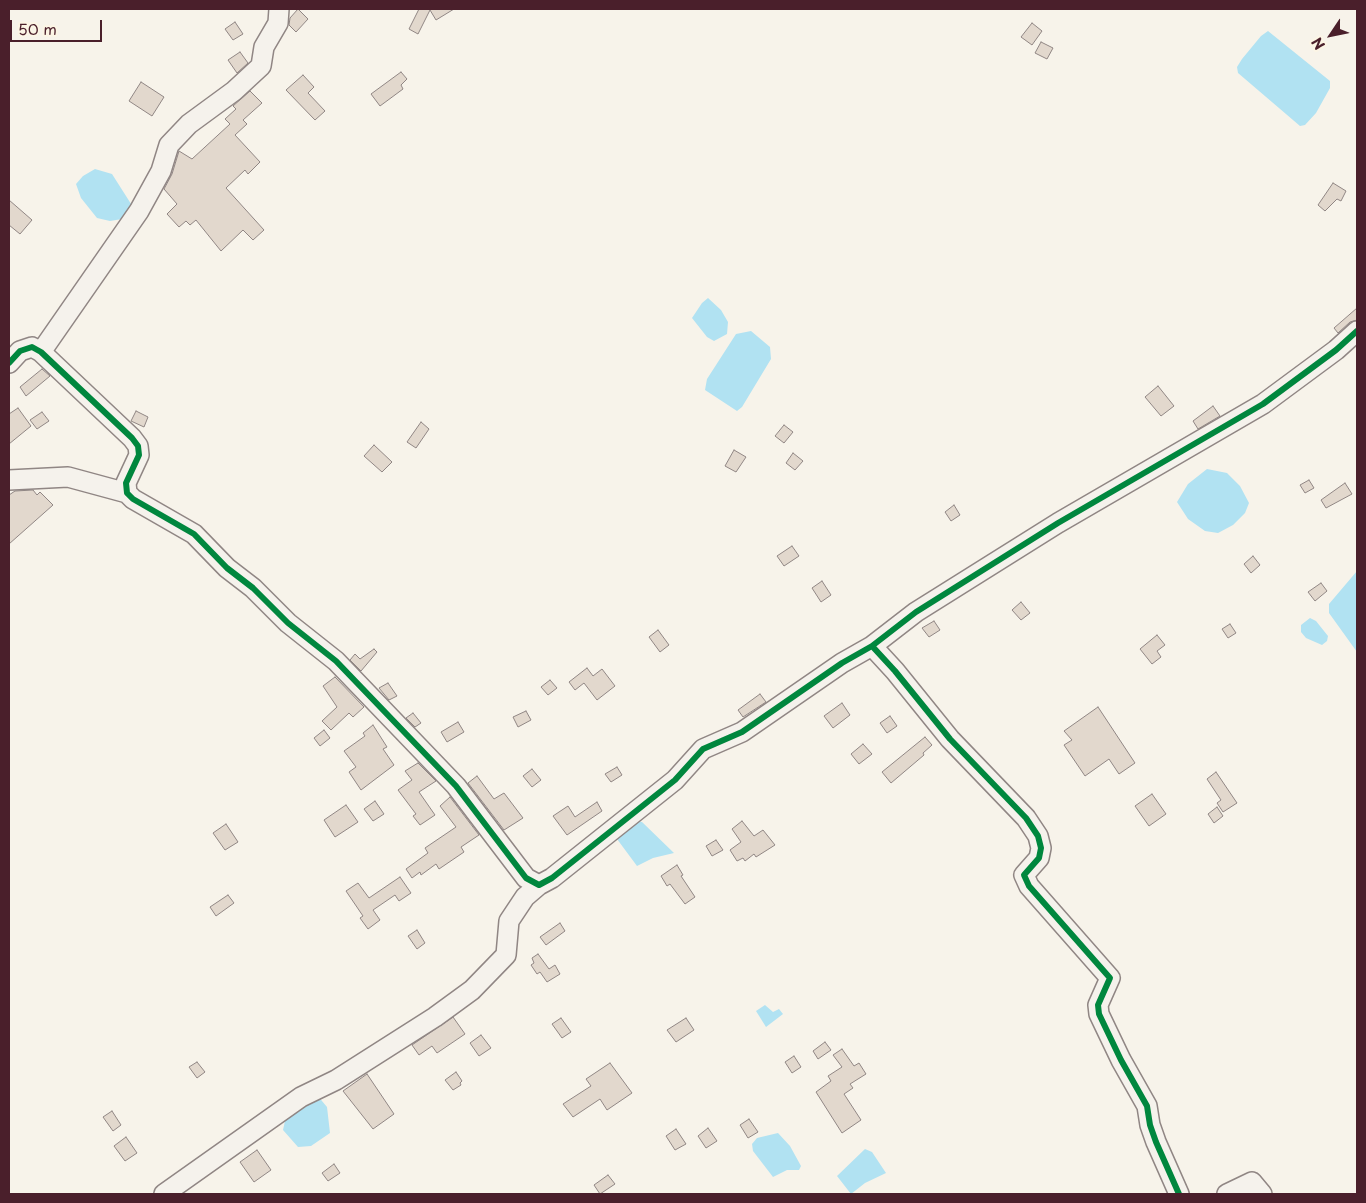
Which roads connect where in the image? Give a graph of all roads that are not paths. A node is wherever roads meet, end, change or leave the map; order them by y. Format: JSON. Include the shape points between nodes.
{"nodes":[{"id":1,"x":279,"y":9,"type":"edge"},
{"id":2,"x":1357,"y":331,"type":"edge"},
{"id":3,"x":41,"y":352,"type":"junction"},
{"id":4,"x":9,"y":363,"type":"edge"},
{"id":5,"x":9,"y":480,"type":"edge"},
{"id":6,"x":127,"y":493,"type":"junction"},
{"id":7,"x":872,"y":646,"type":"junction"},
{"id":8,"x":539,"y":885,"type":"junction"},
{"id":9,"x":164,"y":1194,"type":"edge"},
{"id":10,"x":1178,"y":1194,"type":"edge"},
{"id":11,"x":1227,"y":1194,"type":"edge"},
{"id":12,"x":1262,"y":1194,"type":"edge"}],
"edges":[{"from":1,"to":3,"type":"street","via":[[278,23],[264,48],[261,66],[234,91],[189,124],[169,145],[161,171],[139,211]]},
{"from":2,"to":7,"type":"street","via":[[1263,404],[1058,523],[916,612]]},
{"from":3,"to":4,"type":"street","via":[[32,347],[20,352]]},
{"from":3,"to":6,"type":"street","via":[[138,446],[139,455],[126,483]]},
{"from":5,"to":6,"type":"street","via":[[68,477]]},
{"from":6,"to":8,"type":"street","via":[[194,534],[288,623],[336,661],[449,779],[526,878]]},
{"from":7,"to":8,"type":"street","via":[[742,732],[703,749],[675,780]]},
{"from":7,"to":10,"type":"street","via":[[950,739],[1026,818],[1038,836],[1039,858],[1024,875],[1029,886],[1110,978],[1098,1005],[1099,1014],[1147,1106],[1156,1142]]},
{"from":8,"to":9,"type":"street","via":[[525,897],[509,922],[506,955],[472,990],[336,1080],[301,1097]]},
{"from":11,"to":12,"type":"street","via":[[1252,1182]]}]}
